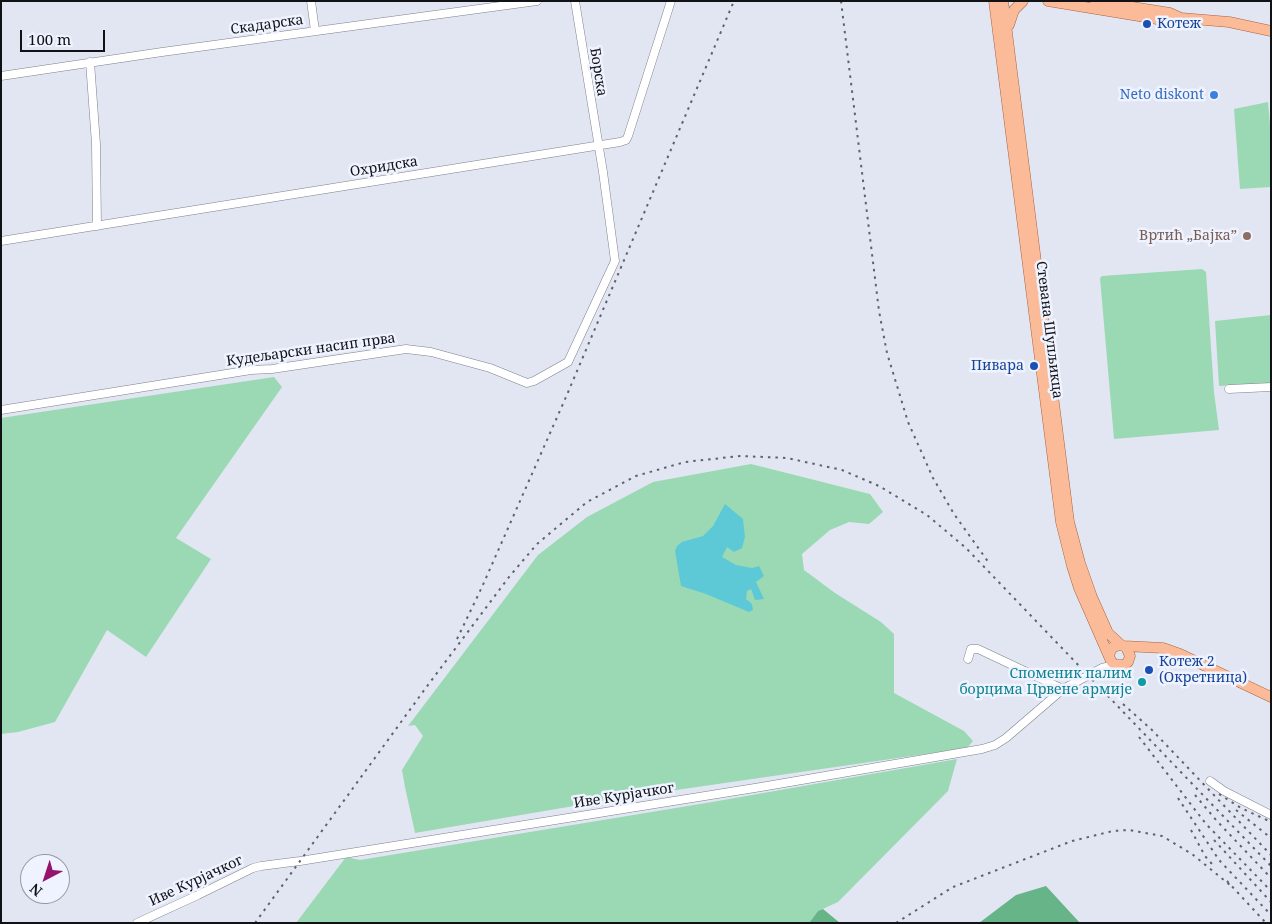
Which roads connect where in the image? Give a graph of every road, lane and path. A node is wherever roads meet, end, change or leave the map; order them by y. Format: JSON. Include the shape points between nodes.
{"nodes":[{"id":1,"x":311,"y":1,"type":"edge"},
{"id":2,"x":537,"y":1,"type":"edge"},
{"id":3,"x":575,"y":1,"type":"edge"},
{"id":4,"x":671,"y":1,"type":"edge"},
{"id":5,"x":994,"y":1,"type":"edge"},
{"id":6,"x":1003,"y":1,"type":"edge"},
{"id":7,"x":1023,"y":1,"type":"edge"},
{"id":8,"x":1048,"y":1,"type":"edge"},
{"id":9,"x":1095,"y":1,"type":"edge"},
{"id":10,"x":1181,"y":18,"type":"junction"},
{"id":11,"x":315,"y":31,"type":"junction"},
{"id":12,"x":1271,"y":31,"type":"edge"},
{"id":13,"x":1007,"y":36,"type":"junction"},
{"id":14,"x":90,"y":62,"type":"junction"},
{"id":15,"x":1,"y":76,"type":"edge"},
{"id":16,"x":598,"y":146,"type":"junction"},
{"id":17,"x":97,"y":226,"type":"junction"},
{"id":18,"x":1,"y":241,"type":"edge"},
{"id":19,"x":1271,"y":386,"type":"edge"},
{"id":20,"x":1229,"y":389,"type":"dead end"},
{"id":21,"x":1,"y":410,"type":"edge"},
{"id":22,"x":1122,"y":645,"type":"junction"},
{"id":23,"x":1149,"y":646,"type":"junction"},
{"id":24,"x":1109,"y":655,"type":"junction"},
{"id":25,"x":968,"y":659,"type":"dead end"},
{"id":26,"x":1130,"y":659,"type":"junction"},
{"id":27,"x":1116,"y":665,"type":"junction"},
{"id":28,"x":1102,"y":668,"type":"junction"},
{"id":29,"x":1063,"y":688,"type":"junction"},
{"id":30,"x":1271,"y":696,"type":"edge"},
{"id":31,"x":1210,"y":781,"type":"dead end"},
{"id":32,"x":1271,"y":815,"type":"edge"},
{"id":33,"x":137,"y":923,"type":"edge"}],
"edges":[{"from":1,"to":11,"type":"street"},
{"from":2,"to":11,"type":"street","name":"Скадарска"},
{"from":3,"to":16,"type":"street","name":"Борска"},
{"from":4,"to":16,"type":"street","name":"Охридска","via":[[626,140]]},
{"from":5,"to":24,"type":"main road","name":"Стевана Шупљикца","via":[[1061,522],[1079,588]]},
{"from":6,"to":13,"type":"main road","name":"Стевана Шупљикца"},
{"from":7,"to":13,"type":"main road","via":[[1012,14]]},
{"from":8,"to":10,"type":"main road","via":[[1163,20]]},
{"from":9,"to":10,"type":"main road","via":[[1170,13]]},
{"from":10,"to":12,"type":"main road","via":[[1229,22]]},
{"from":11,"to":14,"type":"street","name":"Скадарска"},
{"from":13,"to":22,"type":"main road","name":"Стевана Шупљикца","via":[[1070,522],[1092,597],[1108,633]]},
{"from":14,"to":15,"type":"street","name":"Скадарска"},
{"from":14,"to":17,"type":"street"},
{"from":16,"to":17,"type":"street","name":"Охридска"},
{"from":16,"to":21,"type":"street","name":"Кудељарски насип прва","via":[[615,261],[568,362],[534,381],[527,383],[490,368],[431,352],[406,349]]},
{"from":17,"to":18,"type":"street","name":"Охридска"},
{"from":19,"to":20,"type":"street"},
{"from":22,"to":23,"type":"main road"},
{"from":22,"to":24,"type":"main road","via":[[1113,647]]},
{"from":22,"to":26,"type":"main road","via":[[1130,652]]},
{"from":23,"to":26,"type":"main road"},
{"from":23,"to":30,"type":"main road","via":[[1180,654]]},
{"from":24,"to":27,"type":"main road"},
{"from":24,"to":28,"type":"street"},
{"from":25,"to":29,"type":"street","via":[[971,649],[978,649]]},
{"from":26,"to":27,"type":"main road","via":[[1124,665]]},
{"from":27,"to":28,"type":"street","name":"Иве Курјачког"},
{"from":28,"to":29,"type":"street","name":"Иве Курјачког"},
{"from":29,"to":33,"type":"street","name":"Иве Курјачког","via":[[1006,738],[982,749],[261,866]]},
{"from":31,"to":32,"type":"street"}]}
